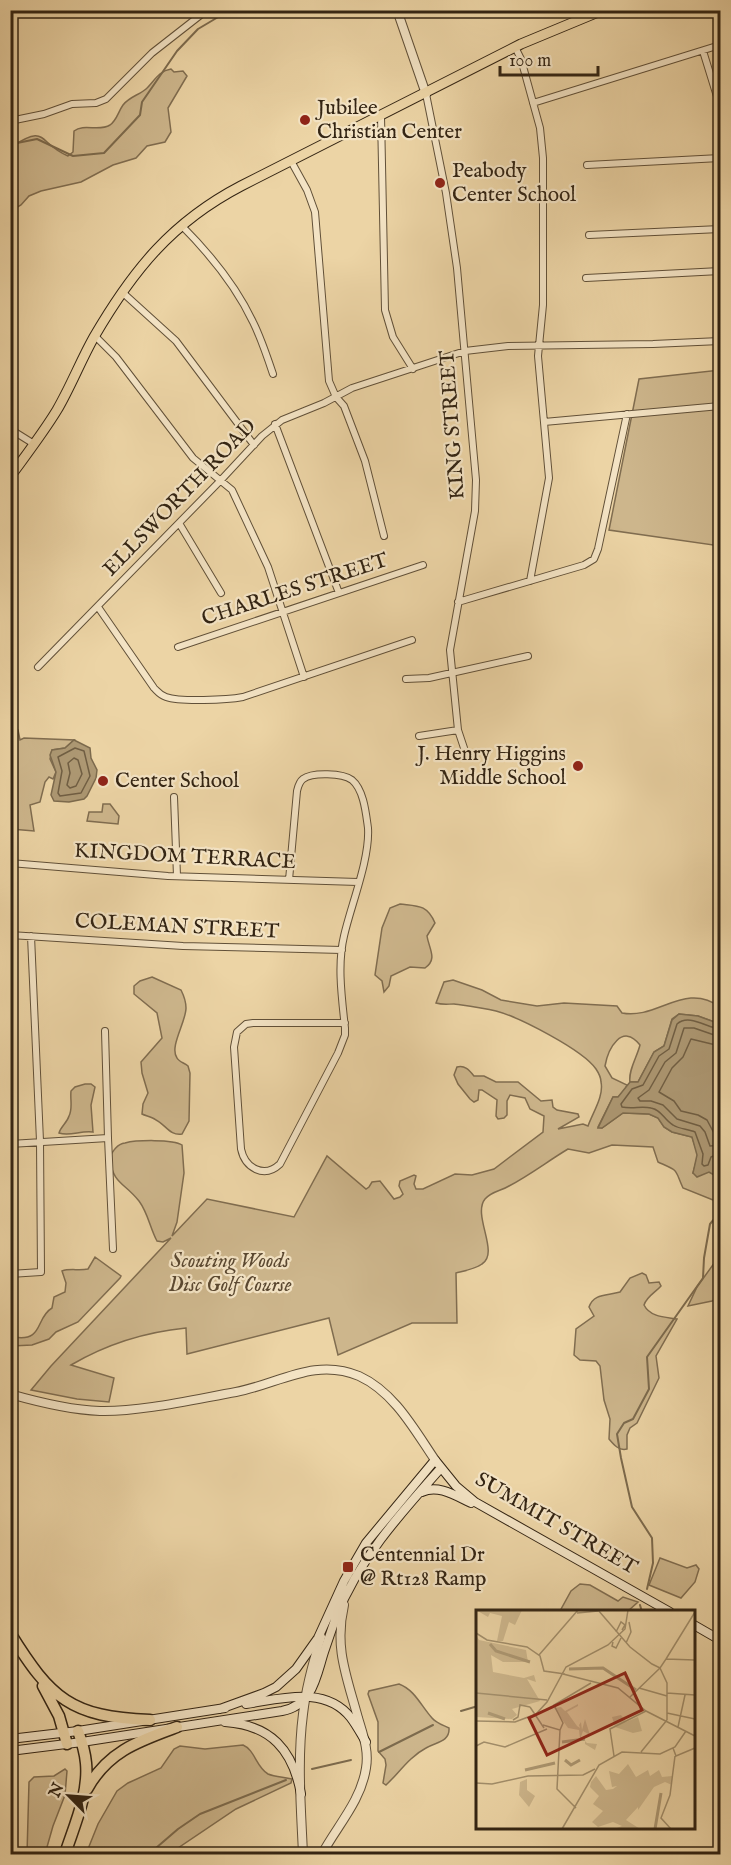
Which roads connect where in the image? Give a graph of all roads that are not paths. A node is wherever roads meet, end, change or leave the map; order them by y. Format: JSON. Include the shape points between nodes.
{"nodes":[{"id":1,"x":207,"y":10,"type":"edge"},
{"id":2,"x":397,"y":10,"type":"edge"},
{"id":3,"x":603,"y":10,"type":"edge"},
{"id":4,"x":582,"y":14,"type":"edge"},
{"id":5,"x":720,"y":45,"type":"edge"},
{"id":6,"x":515,"y":47,"type":"junction"},
{"id":7,"x":703,"y":51,"type":"junction"},
{"id":8,"x":426,"y":93,"type":"junction"},
{"id":9,"x":533,"y":103,"type":"junction"},
{"id":10,"x":720,"y":106,"type":"edge"},
{"id":11,"x":381,"y":116,"type":"junction"},
{"id":12,"x":10,"y":121,"type":"edge"},
{"id":13,"x":720,"y":158,"type":"edge"},
{"id":14,"x":291,"y":160,"type":"junction"},
{"id":15,"x":587,"y":165,"type":"dead end"},
{"id":16,"x":181,"y":225,"type":"junction"},
{"id":17,"x":720,"y":229,"type":"edge"},
{"id":18,"x":589,"y":235,"type":"dead end"},
{"id":19,"x":720,"y":271,"type":"edge"},
{"id":20,"x":586,"y":278,"type":"dead end"},
{"id":21,"x":122,"y":292,"type":"junction"},
{"id":22,"x":95,"y":336,"type":"junction"},
{"id":23,"x":720,"y":341,"type":"edge"},
{"id":24,"x":539,"y":346,"type":"junction"},
{"id":25,"x":465,"y":351,"type":"junction"},
{"id":26,"x":413,"y":369,"type":"junction"},
{"id":27,"x":273,"y":374,"type":"dead end"},
{"id":28,"x":336,"y":397,"type":"junction"},
{"id":29,"x":720,"y":406,"type":"edge"},
{"id":30,"x":627,"y":414,"type":"junction"},
{"id":31,"x":544,"y":422,"type":"junction"},
{"id":32,"x":275,"y":424,"type":"junction"},
{"id":33,"x":10,"y":429,"type":"edge"},
{"id":34,"x":34,"y":444,"type":"junction"},
{"id":35,"x":254,"y":445,"type":"junction"},
{"id":36,"x":10,"y":477,"type":"edge"},
{"id":37,"x":221,"y":480,"type":"junction"},
{"id":38,"x":180,"y":523,"type":"junction"},
{"id":39,"x":384,"y":536,"type":"dead end"},
{"id":40,"x":423,"y":565,"type":"dead end"},
{"id":41,"x":530,"y":581,"type":"junction"},
{"id":42,"x":221,"y":593,"type":"dead end"},
{"id":43,"x":339,"y":593,"type":"junction"},
{"id":44,"x":458,"y":602,"type":"junction"},
{"id":45,"x":98,"y":607,"type":"junction"},
{"id":46,"x":284,"y":612,"type":"junction"},
{"id":47,"x":412,"y":640,"type":"dead end"},
{"id":48,"x":178,"y":647,"type":"dead end"},
{"id":49,"x":528,"y":656,"type":"dead end"},
{"id":50,"x":38,"y":667,"type":"dead end"},
{"id":51,"x":453,"y":673,"type":"junction"},
{"id":52,"x":304,"y":677,"type":"junction"},
{"id":53,"x":406,"y":679,"type":"dead end"},
{"id":54,"x":458,"y":730,"type":"junction"},
{"id":55,"x":419,"y":736,"type":"dead end"},
{"id":56,"x":466,"y":754,"type":"dead end"},
{"id":57,"x":174,"y":797,"type":"dead end"},
{"id":58,"x":10,"y":863,"type":"edge"},
{"id":59,"x":177,"y":876,"type":"junction"},
{"id":60,"x":289,"y":880,"type":"junction"},
{"id":61,"x":358,"y":882,"type":"junction"},
{"id":62,"x":10,"y":935,"type":"edge"},
{"id":63,"x":30,"y":936,"type":"junction"},
{"id":64,"x":342,"y":950,"type":"junction"},
{"id":65,"x":345,"y":1023,"type":"junction"},
{"id":66,"x":105,"y":1031,"type":"dead end"},
{"id":67,"x":108,"y":1138,"type":"junction"},
{"id":68,"x":40,"y":1141,"type":"junction"},
{"id":69,"x":10,"y":1143,"type":"edge"},
{"id":70,"x":113,"y":1249,"type":"dead end"},
{"id":71,"x":10,"y":1274,"type":"edge"},
{"id":72,"x":10,"y":1394,"type":"edge"},
{"id":73,"x":435,"y":1460,"type":"junction"},
{"id":74,"x":441,"y":1468,"type":"junction"},
{"id":75,"x":419,"y":1493,"type":"junction"},
{"id":76,"x":490,"y":1512,"type":"junction"},
{"id":77,"x":347,"y":1594,"type":"junction"},
{"id":78,"x":668,"y":1610,"type":"edge"},
{"id":79,"x":695,"y":1626,"type":"edge"},
{"id":80,"x":324,"y":1627,"type":"junction"},
{"id":81,"x":10,"y":1633,"type":"edge"},
{"id":82,"x":720,"y":1640,"type":"edge"},
{"id":83,"x":33,"y":1669,"type":"junction"},
{"id":84,"x":306,"y":1696,"type":"junction"},
{"id":85,"x":220,"y":1709,"type":"junction"},
{"id":86,"x":150,"y":1720,"type":"junction"},
{"id":87,"x":209,"y":1721,"type":"junction"},
{"id":88,"x":177,"y":1727,"type":"junction"},
{"id":89,"x":80,"y":1737,"type":"junction"},
{"id":90,"x":66,"y":1738,"type":"junction"},
{"id":91,"x":12,"y":1739,"type":"edge"},
{"id":92,"x":366,"y":1742,"type":"junction"},
{"id":93,"x":13,"y":1750,"type":"edge"},
{"id":94,"x":301,"y":1794,"type":"junction"},
{"id":95,"x":84,"y":1795,"type":"junction"},
{"id":96,"x":65,"y":1854,"type":"edge"},
{"id":97,"x":303,"y":1854,"type":"edge"},
{"id":98,"x":322,"y":1854,"type":"edge"}],
"edges":[{"from":1,"to":12,"type":"street","via":[[148,57],[106,99]]},
{"from":2,"to":8,"type":"street"},
{"from":3,"to":4,"type":"main road"},
{"from":4,"to":6,"type":"main road"},
{"from":5,"to":7,"type":"street"},
{"from":6,"to":8,"type":"main road"},
{"from":6,"to":9,"type":"street"},
{"from":7,"to":9,"type":"street"},
{"from":7,"to":10,"type":"street"},
{"from":8,"to":11,"type":"main road"},
{"from":8,"to":25,"type":"street","name":"KING STREET","via":[[446,193]]},
{"from":9,"to":24,"type":"street","via":[[543,158],[543,305]]},
{"from":11,"to":14,"type":"main road"},
{"from":11,"to":26,"type":"street","via":[[385,310],[393,337]]},
{"from":13,"to":15,"type":"street"},
{"from":14,"to":16,"type":"main road","via":[[224,195]]},
{"from":14,"to":28,"type":"street","via":[[314,206],[329,381]]},
{"from":16,"to":21,"type":"main road","via":[[153,252]]},
{"from":16,"to":27,"type":"street","via":[[240,298]]},
{"from":17,"to":18,"type":"street"},
{"from":19,"to":20,"type":"street"},
{"from":21,"to":22,"type":"main road"},
{"from":21,"to":35,"type":"street","via":[[176,341]]},
{"from":22,"to":34,"type":"main road","via":[[58,408]]},
{"from":22,"to":37,"type":"street","via":[[116,357],[190,454]]},
{"from":23,"to":24,"type":"street","name":"ELLSWORTH ROAD"},
{"from":24,"to":25,"type":"street","name":"ELLSWORTH ROAD"},
{"from":24,"to":31,"type":"street"},
{"from":25,"to":26,"type":"street","name":"ELLSWORTH ROAD"},
{"from":25,"to":44,"type":"street","name":"KING STREET","via":[[477,498]]},
{"from":26,"to":28,"type":"street","name":"ELLSWORTH ROAD"},
{"from":28,"to":32,"type":"street","name":"ELLSWORTH ROAD"},
{"from":28,"to":39,"type":"street","via":[[344,406],[365,460]]},
{"from":29,"to":30,"type":"street"},
{"from":30,"to":31,"type":"street"},
{"from":30,"to":41,"type":"street","via":[[594,559]]},
{"from":31,"to":41,"type":"street","via":[[549,485]]},
{"from":32,"to":35,"type":"street","name":"ELLSWORTH ROAD"},
{"from":32,"to":43,"type":"street"},
{"from":33,"to":34,"type":"street"},
{"from":34,"to":36,"type":"main road"},
{"from":35,"to":37,"type":"street","name":"ELLSWORTH ROAD"},
{"from":37,"to":38,"type":"street","name":"ELLSWORTH ROAD"},
{"from":37,"to":46,"type":"street","via":[[232,490]]},
{"from":38,"to":42,"type":"street"},
{"from":38,"to":45,"type":"street","name":"ELLSWORTH ROAD"},
{"from":40,"to":43,"type":"street","name":"CHARLES STREET"},
{"from":41,"to":44,"type":"street"},
{"from":43,"to":46,"type":"street","name":"CHARLES STREET"},
{"from":44,"to":51,"type":"street","name":"KING STREET","via":[[450,650]]},
{"from":45,"to":50,"type":"street","name":"ELLSWORTH ROAD"},
{"from":45,"to":52,"type":"street","via":[[149,682],[167,698],[234,699]]},
{"from":46,"to":48,"type":"street","name":"CHARLES STREET"},
{"from":46,"to":52,"type":"street"},
{"from":47,"to":52,"type":"street"},
{"from":49,"to":51,"type":"street"},
{"from":51,"to":53,"type":"street"},
{"from":51,"to":54,"type":"street","name":"KING STREET"},
{"from":54,"to":55,"type":"street"},
{"from":54,"to":56,"type":"street","name":"KING STREET"},
{"from":57,"to":59,"type":"street"},
{"from":58,"to":59,"type":"street","name":"KINGDOM TERRACE"},
{"from":59,"to":60,"type":"street","name":"KINGDOM TERRACE"},
{"from":60,"to":61,"type":"street","name":"KINGDOM TERRACE"},
{"from":60,"to":61,"type":"street","via":[[298,786],[309,776],[335,775],[352,781],[363,801],[368,837]]},
{"from":61,"to":64,"type":"street"},
{"from":62,"to":63,"type":"street","name":"COLEMAN STREET"},
{"from":63,"to":64,"type":"street","name":"COLEMAN STREET","via":[[183,946]]},
{"from":63,"to":68,"type":"street"},
{"from":64,"to":65,"type":"street"},
{"from":65,"to":65,"type":"street","via":[[338,1053],[280,1164],[270,1171],[251,1168],[241,1149],[234,1047],[237,1032],[253,1023]]},
{"from":66,"to":67,"type":"street"},
{"from":67,"to":68,"type":"street"},
{"from":67,"to":70,"type":"street"},
{"from":68,"to":69,"type":"street"},
{"from":68,"to":71,"type":"street","via":[[41,1272]]},
{"from":72,"to":73,"type":"street","name":"SUMMIT STREET","via":[[78,1408],[114,1410],[244,1390],[309,1370],[338,1370],[358,1376],[383,1391]]},
{"from":73,"to":74,"type":"main road","name":"SUMMIT STREET"},
{"from":73,"to":80,"type":"main road","via":[[366,1543]]},
{"from":74,"to":75,"type":"main road"},
{"from":74,"to":76,"type":"main road","name":"SUMMIT STREET","via":[[465,1494]]},
{"from":75,"to":76,"type":"main road","via":[[437,1489]]},
{"from":75,"to":77,"type":"main road","via":[[373,1549]]},
{"from":76,"to":78,"type":"main road","name":"SUMMIT STREET"},
{"from":77,"to":84,"type":"main road","via":[[334,1622],[316,1684]]},
{"from":77,"to":92,"type":"street","via":[[340,1623],[340,1653]]},
{"from":79,"to":82,"type":"main road"},
{"from":80,"to":84,"type":"street"},
{"from":80,"to":85,"type":"main road","via":[[296,1669],[276,1686]]},
{"from":81,"to":83,"type":"highway"},
{"from":83,"to":86,"type":"highway","via":[[50,1688],[83,1710],[116,1719]]},
{"from":83,"to":90,"type":"highway","via":[[55,1706]]},
{"from":84,"to":85,"type":"main road"},
{"from":84,"to":87,"type":"main road","via":[[291,1709]]},
{"from":84,"to":92,"type":"main road","via":[[338,1707],[351,1718]]},
{"from":84,"to":94,"type":"street","via":[[301,1734]]},
{"from":85,"to":86,"type":"main road"},
{"from":86,"to":89,"type":"main road"},
{"from":87,"to":88,"type":"main road"},
{"from":87,"to":94,"type":"main road","via":[[238,1723],[267,1734],[293,1763]]},
{"from":88,"to":89,"type":"main road"},
{"from":88,"to":95,"type":"highway","via":[[122,1750],[98,1773]]},
{"from":89,"to":90,"type":"main road"},
{"from":89,"to":95,"type":"highway","via":[[87,1771]]},
{"from":90,"to":91,"type":"main road"},
{"from":90,"to":93,"type":"main road"},
{"from":92,"to":98,"type":"street","via":[[363,1784]]},
{"from":94,"to":97,"type":"street"},
{"from":95,"to":96,"type":"highway"}]}
